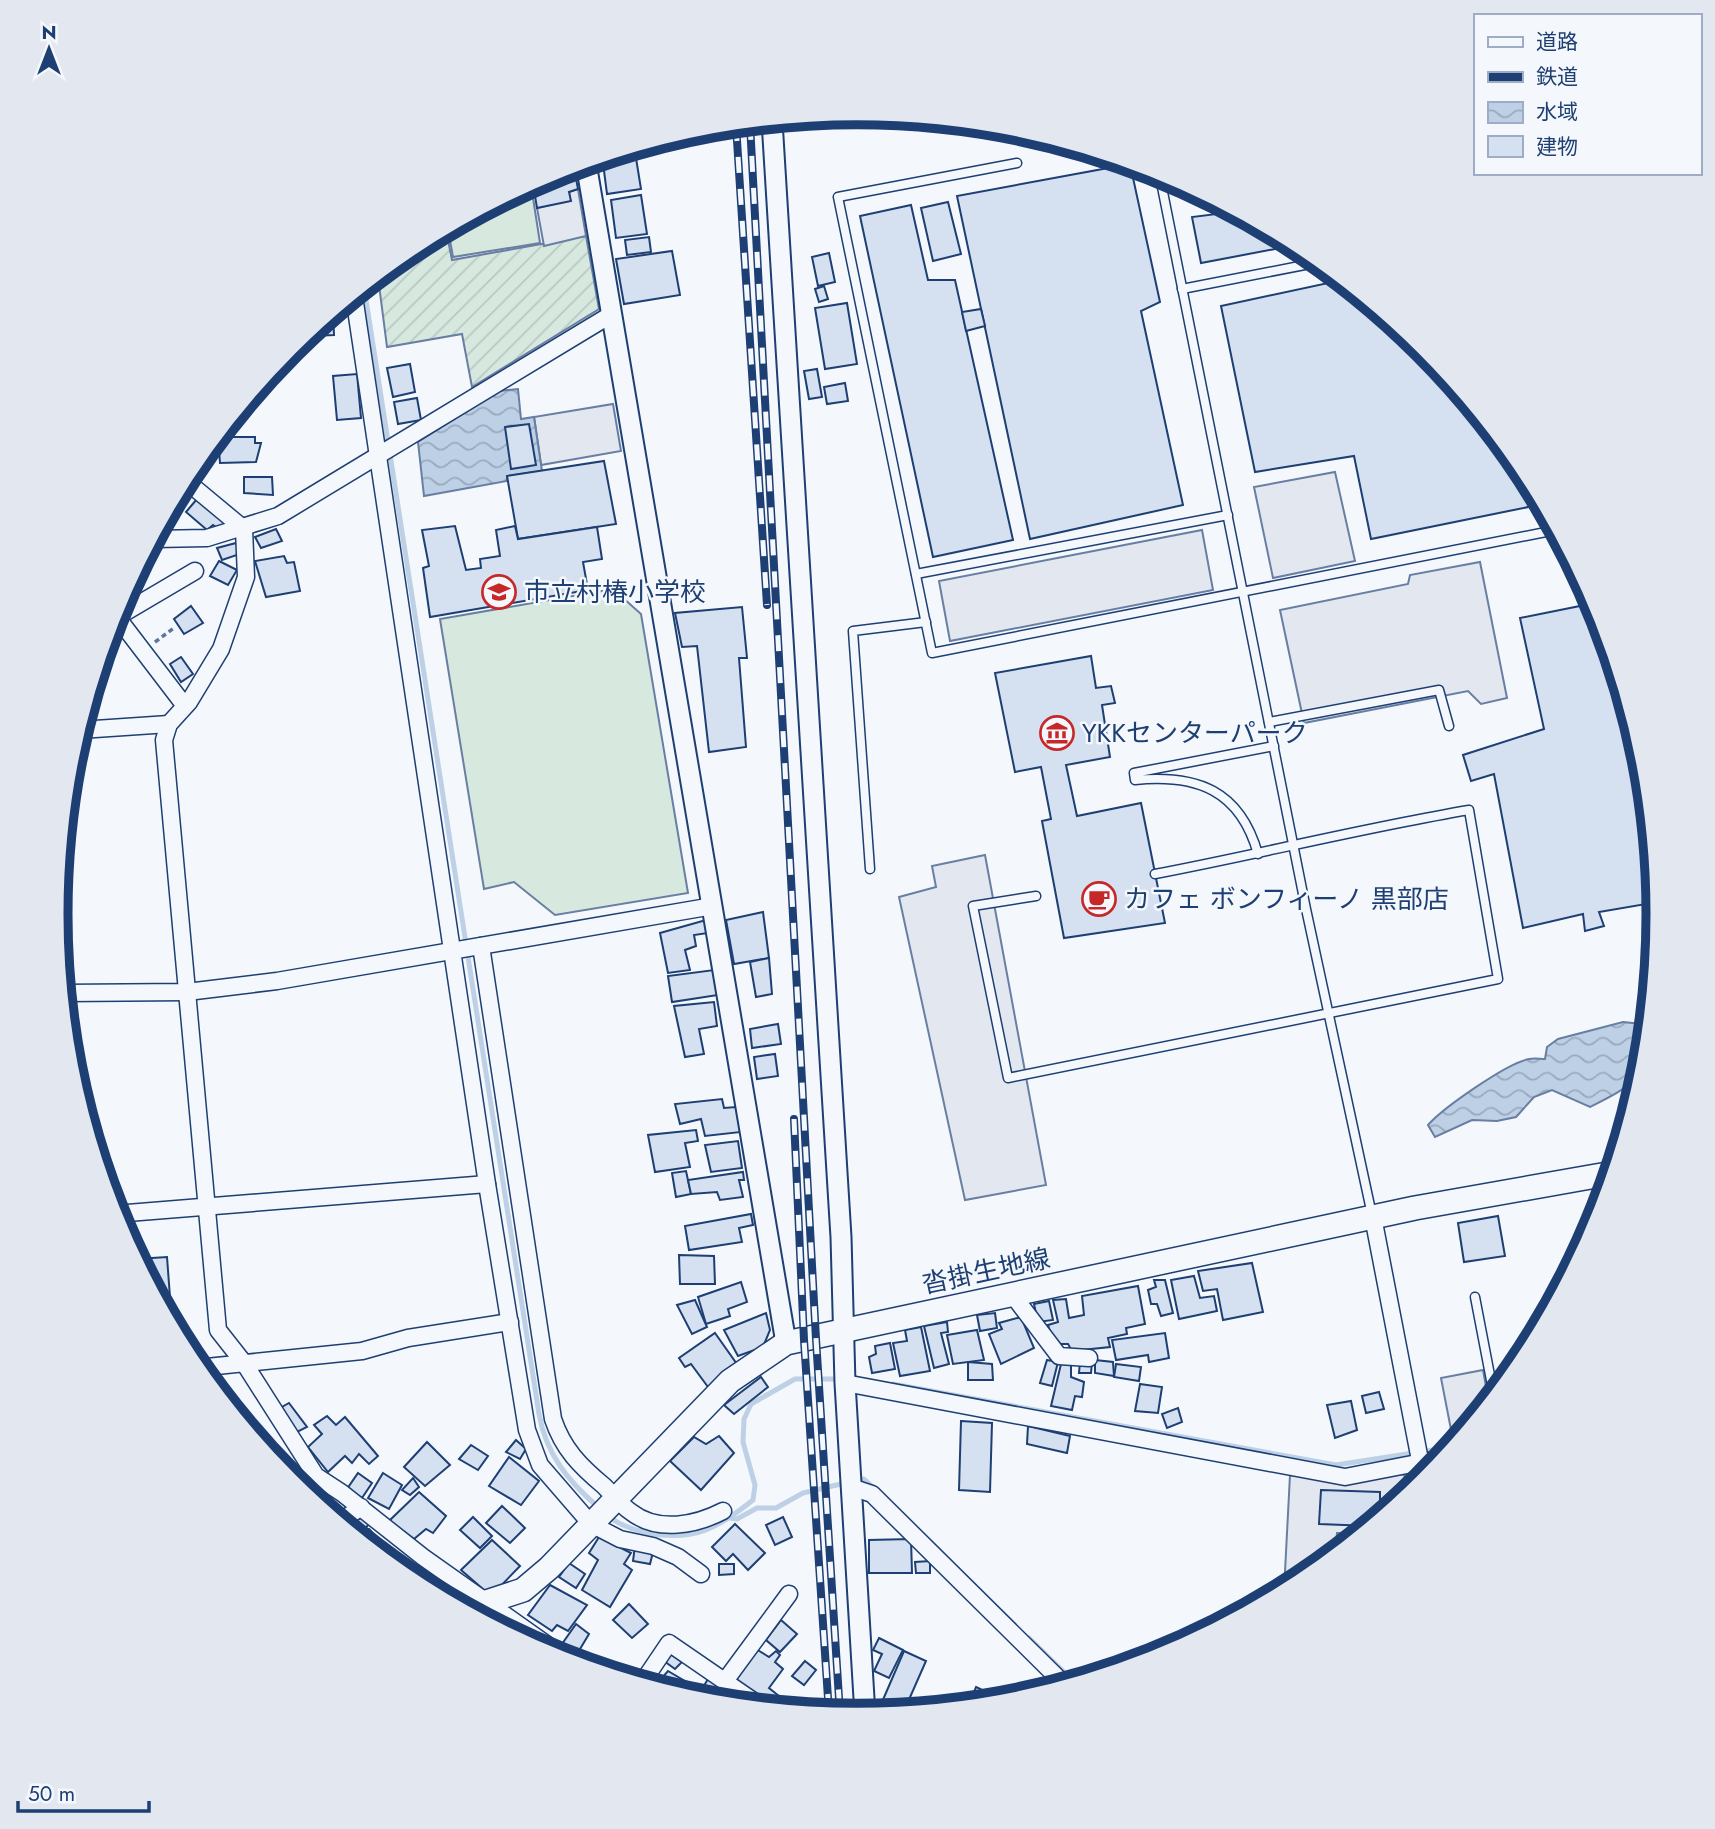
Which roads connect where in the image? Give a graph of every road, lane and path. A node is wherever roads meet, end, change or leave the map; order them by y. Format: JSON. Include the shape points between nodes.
{"nodes":[{"id":1,"x":773,"y":130,"type":"edge"},
{"id":2,"x":1017,"y":163,"type":"dead end"},
{"id":3,"x":588,"y":173,"type":"edge"},
{"id":4,"x":1161,"y":185,"type":"edge"},
{"id":5,"x":1306,"y":265,"type":"edge"},
{"id":6,"x":1182,"y":289,"type":"junction"},
{"id":7,"x":355,"y":306,"type":"edge"},
{"id":8,"x":611,"y":314,"type":"junction"},
{"id":9,"x":378,"y":453,"type":"junction"},
{"id":10,"x":194,"y":487,"type":"edge"},
{"id":11,"x":1228,"y":515,"type":"junction"},
{"id":12,"x":244,"y":529,"type":"junction"},
{"id":13,"x":1547,"y":532,"type":"edge"},
{"id":14,"x":164,"y":539,"type":"edge"},
{"id":15,"x":195,"y":571,"type":"dead end"},
{"id":16,"x":916,"y":574,"type":"junction"},
{"id":17,"x":1244,"y":594,"type":"junction"},
{"id":18,"x":129,"y":610,"type":"edge"},
{"id":19,"x":926,"y":622,"type":"junction"},
{"id":20,"x":122,"y":627,"type":"edge"},
{"id":21,"x":174,"y":628,"type":"dead end"},
{"id":22,"x":142,"y":651,"type":"junction"},
{"id":23,"x":185,"y":706,"type":"junction"},
{"id":24,"x":1269,"y":722,"type":"junction"},
{"id":25,"x":170,"y":724,"type":"junction"},
{"id":26,"x":1449,"y":726,"type":"dead end"},
{"id":27,"x":90,"y":729,"type":"edge"},
{"id":28,"x":1274,"y":746,"type":"junction"},
{"id":29,"x":1294,"y":847,"type":"junction"},
{"id":30,"x":1258,"y":854,"type":"junction"},
{"id":31,"x":870,"y":869,"type":"dead end"},
{"id":32,"x":1155,"y":874,"type":"dead end"},
{"id":33,"x":1036,"y":896,"type":"dead end"},
{"id":34,"x":713,"y":906,"type":"junction"},
{"id":35,"x":481,"y":946,"type":"junction"},
{"id":36,"x":452,"y":950,"type":"junction"},
{"id":37,"x":187,"y":992,"type":"junction"},
{"id":38,"x":73,"y":993,"type":"edge"},
{"id":39,"x":1329,"y":1012,"type":"junction"},
{"id":40,"x":1603,"y":1175,"type":"edge"},
{"id":41,"x":487,"y":1184,"type":"junction"},
{"id":42,"x":207,"y":1206,"type":"junction"},
{"id":43,"x":127,"y":1213,"type":"edge"},
{"id":44,"x":1373,"y":1217,"type":"junction"},
{"id":45,"x":1012,"y":1294,"type":"junction"},
{"id":46,"x":1475,"y":1297,"type":"dead end"},
{"id":47,"x":510,"y":1322,"type":"junction"},
{"id":48,"x":845,"y":1331,"type":"junction"},
{"id":49,"x":786,"y":1343,"type":"junction"},
{"id":50,"x":1089,"y":1357,"type":"dead end"},
{"id":51,"x":244,"y":1363,"type":"junction"},
{"id":52,"x":211,"y":1367,"type":"edge"},
{"id":53,"x":845,"y":1383,"type":"junction"},
{"id":54,"x":1492,"y":1384,"type":"edge"},
{"id":55,"x":1427,"y":1461,"type":"edge"},
{"id":56,"x":1419,"y":1463,"type":"junction"},
{"id":57,"x":1420,"y":1468,"type":"edge"},
{"id":58,"x":851,"y":1487,"type":"junction"},
{"id":59,"x":361,"y":1507,"type":"junction"},
{"id":60,"x":604,"y":1510,"type":"junction"},
{"id":61,"x":723,"y":1511,"type":"dead end"},
{"id":62,"x":347,"y":1517,"type":"edge"},
{"id":63,"x":701,"y":1574,"type":"dead end"},
{"id":64,"x":789,"y":1594,"type":"dead end"},
{"id":65,"x":473,"y":1603,"type":"edge"},
{"id":66,"x":477,"y":1606,"type":"edge"},
{"id":67,"x":647,"y":1675,"type":"edge"},
{"id":68,"x":1058,"y":1678,"type":"edge"},
{"id":69,"x":724,"y":1681,"type":"junction"},
{"id":70,"x":745,"y":1696,"type":"edge"},
{"id":71,"x":864,"y":1704,"type":"edge"}],
"edges":[{"from":1,"to":48,"type":"street"},
{"from":2,"to":16,"type":"lane","via":[[838,197]]},
{"from":3,"to":8,"type":"street"},
{"from":4,"to":6,"type":"lane"},
{"from":5,"to":6,"type":"lane"},
{"from":6,"to":11,"type":"lane"},
{"from":7,"to":9,"type":"street"},
{"from":8,"to":9,"type":"street"},
{"from":8,"to":34,"type":"street"},
{"from":9,"to":12,"type":"street","via":[[278,516]]},
{"from":9,"to":36,"type":"street"},
{"from":10,"to":12,"type":"street"},
{"from":11,"to":16,"type":"lane"},
{"from":11,"to":17,"type":"lane"},
{"from":12,"to":14,"type":"street","via":[[207,538]]},
{"from":12,"to":23,"type":"street","via":[[246,577],[220,649]]},
{"from":13,"to":17,"type":"lane"},
{"from":15,"to":18,"type":"street"},
{"from":16,"to":19,"type":"lane"},
{"from":17,"to":19,"type":"lane","via":[[932,653]]},
{"from":17,"to":24,"type":"lane"},
{"from":19,"to":31,"type":"lane","via":[[853,631]]},
{"from":20,"to":22,"type":"street"},
{"from":21,"to":22,"type":"path"},
{"from":22,"to":23,"type":"street"},
{"from":23,"to":25,"type":"street"},
{"from":24,"to":26,"type":"lane","via":[[1439,690]]},
{"from":24,"to":28,"type":"lane"},
{"from":25,"to":27,"type":"street"},
{"from":25,"to":37,"type":"street","via":[[164,740]]},
{"from":28,"to":29,"type":"lane"},
{"from":28,"to":30,"type":"lane","via":[[1134,773],[1135,780],[1167,777],[1217,792],[1241,814]]},
{"from":29,"to":30,"type":"lane"},
{"from":29,"to":39,"type":"lane"},
{"from":29,"to":39,"type":"lane","via":[[1382,824],[1469,810],[1498,979]]},
{"from":30,"to":32,"type":"lane"},
{"from":33,"to":39,"type":"lane","via":[[973,906],[1008,1078]]},
{"from":34,"to":35,"type":"street"},
{"from":34,"to":49,"type":"street"},
{"from":35,"to":36,"type":"street"},
{"from":35,"to":60,"type":"street","via":[[553,1419],[561,1442]]},
{"from":36,"to":37,"type":"street"},
{"from":36,"to":41,"type":"street"},
{"from":37,"to":38,"type":"street"},
{"from":37,"to":42,"type":"street"},
{"from":39,"to":44,"type":"lane"},
{"from":40,"to":44,"type":"main road","name":"沓掛生地線"},
{"from":41,"to":42,"type":"street"},
{"from":41,"to":47,"type":"street"},
{"from":42,"to":43,"type":"street"},
{"from":42,"to":51,"type":"street","via":[[218,1330]]},
{"from":44,"to":45,"type":"main road","name":"沓掛生地線"},
{"from":44,"to":56,"type":"street"},
{"from":45,"to":48,"type":"main road","name":"沓掛生地線"},
{"from":45,"to":50,"type":"street","via":[[1059,1356]]},
{"from":46,"to":54,"type":"lane"},
{"from":47,"to":51,"type":"street","via":[[408,1338],[362,1352]]},
{"from":47,"to":60,"type":"street","via":[[527,1430],[540,1465]]},
{"from":48,"to":49,"type":"main road","name":"沓掛生地線"},
{"from":48,"to":53,"type":"street"},
{"from":49,"to":60,"type":"main road","name":"沓掛生地線","via":[[730,1381]]},
{"from":51,"to":52,"type":"street"},
{"from":51,"to":59,"type":"street","via":[[316,1476]]},
{"from":53,"to":56,"type":"street","via":[[1345,1477]]},
{"from":53,"to":58,"type":"street"},
{"from":55,"to":56,"type":"street"},
{"from":56,"to":57,"type":"street"},
{"from":58,"to":68,"type":"street","via":[[873,1494]]},
{"from":58,"to":71,"type":"street"},
{"from":59,"to":62,"type":"street"},
{"from":59,"to":65,"type":"street"},
{"from":60,"to":61,"type":"street","via":[[675,1525],[702,1522]]},
{"from":60,"to":63,"type":"street","via":[[620,1539],[653,1546]]},
{"from":60,"to":66,"type":"main road","name":"沓掛生地線","via":[[523,1590]]},
{"from":64,"to":69,"type":"street"},
{"from":67,"to":69,"type":"street","via":[[669,1643]]},
{"from":69,"to":70,"type":"street"}]}
